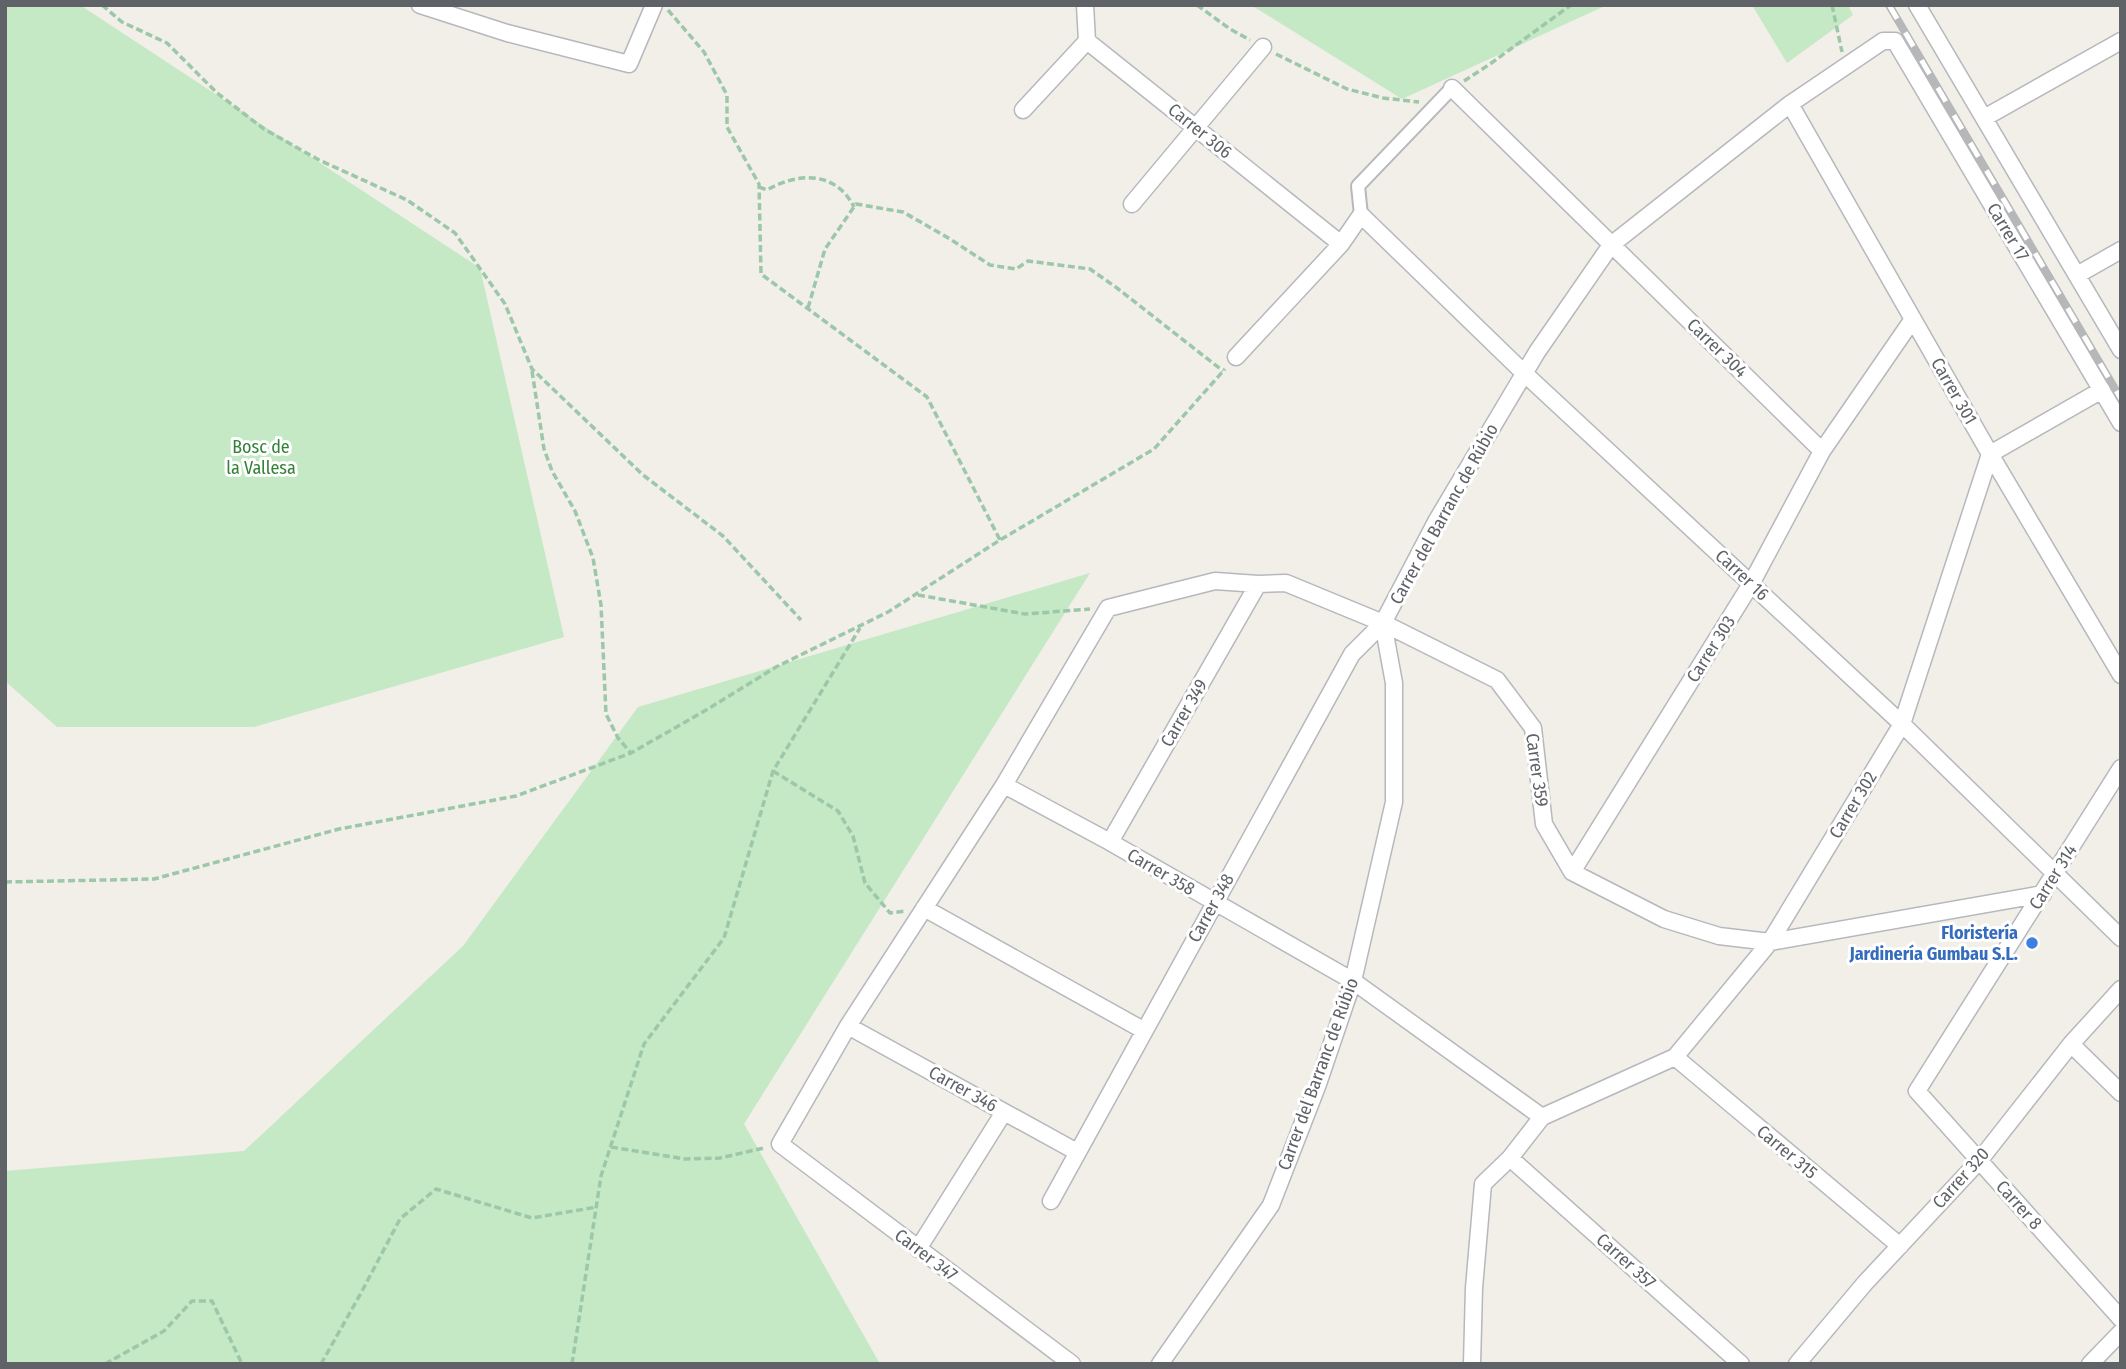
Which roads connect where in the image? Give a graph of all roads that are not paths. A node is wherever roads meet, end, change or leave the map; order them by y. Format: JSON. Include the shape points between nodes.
{"nodes":[{"id":1,"x":420,"y":5,"type":"edge"},
{"id":2,"x":654,"y":5,"type":"edge"},
{"id":3,"x":1084,"y":5,"type":"edge"},
{"id":4,"x":1921,"y":7,"type":"edge"},
{"id":5,"x":1087,"y":41,"type":"junction"},
{"id":6,"x":1895,"y":41,"type":"joint"},
{"id":7,"x":2121,"y":41,"type":"edge"},
{"id":8,"x":1264,"y":47,"type":"road end"},
{"id":9,"x":1452,"y":88,"type":"joint"},
{"id":10,"x":1790,"y":104,"type":"junction"},
{"id":11,"x":1023,"y":110,"type":"dead end"},
{"id":12,"x":1983,"y":118,"type":"junction"},
{"id":13,"x":1196,"y":128,"type":"junction"},
{"id":14,"x":1132,"y":204,"type":"dead end"},
{"id":15,"x":1361,"y":215,"type":"junction"},
{"id":16,"x":1341,"y":244,"type":"junction"},
{"id":17,"x":1611,"y":245,"type":"junction"},
{"id":18,"x":2121,"y":250,"type":"edge"},
{"id":19,"x":2077,"y":275,"type":"junction"},
{"id":20,"x":1913,"y":319,"type":"junction"},
{"id":21,"x":2121,"y":350,"type":"edge"},
{"id":22,"x":1236,"y":357,"type":"road end"},
{"id":23,"x":1524,"y":373,"type":"junction"},
{"id":24,"x":2102,"y":390,"type":"junction"},
{"id":25,"x":2121,"y":423,"type":"edge"},
{"id":26,"x":1822,"y":451,"type":"junction"},
{"id":27,"x":1990,"y":454,"type":"junction"},
{"id":28,"x":1258,"y":584,"type":"junction"},
{"id":29,"x":1751,"y":584,"type":"junction"},
{"id":30,"x":1383,"y":623,"type":"junction"},
{"id":31,"x":2121,"y":675,"type":"edge"},
{"id":32,"x":1902,"y":724,"type":"junction"},
{"id":33,"x":2121,"y":768,"type":"edge"},
{"id":34,"x":1004,"y":785,"type":"junction"},
{"id":35,"x":1110,"y":842,"type":"junction"},
{"id":36,"x":1573,"y":872,"type":"junction"},
{"id":37,"x":2056,"y":873,"type":"junction"},
{"id":38,"x":2043,"y":894,"type":"junction"},
{"id":39,"x":1214,"y":903,"type":"junction"},
{"id":40,"x":924,"y":908,"type":"junction"},
{"id":41,"x":2121,"y":938,"type":"edge"},
{"id":42,"x":1770,"y":942,"type":"junction"},
{"id":43,"x":1353,"y":981,"type":"junction"},
{"id":44,"x":2121,"y":989,"type":"edge"},
{"id":45,"x":848,"y":1026,"type":"junction"},
{"id":46,"x":1143,"y":1030,"type":"junction"},
{"id":47,"x":2071,"y":1044,"type":"junction"},
{"id":48,"x":1675,"y":1057,"type":"junction"},
{"id":49,"x":1917,"y":1091,"type":"joint"},
{"id":50,"x":2121,"y":1093,"type":"edge"},
{"id":51,"x":1004,"y":1112,"type":"junction"},
{"id":52,"x":1542,"y":1117,"type":"junction"},
{"id":53,"x":1077,"y":1152,"type":"junction"},
{"id":54,"x":1510,"y":1158,"type":"junction"},
{"id":55,"x":1979,"y":1161,"type":"junction"},
{"id":56,"x":1051,"y":1201,"type":"dead end"},
{"id":57,"x":1900,"y":1246,"type":"junction"},
{"id":58,"x":918,"y":1250,"type":"junction"},
{"id":59,"x":2121,"y":1319,"type":"edge"},
{"id":60,"x":2121,"y":1332,"type":"edge"},
{"id":61,"x":1072,"y":1364,"type":"edge"},
{"id":62,"x":1160,"y":1364,"type":"edge"},
{"id":63,"x":1472,"y":1364,"type":"edge"},
{"id":64,"x":1741,"y":1364,"type":"edge"},
{"id":65,"x":1797,"y":1364,"type":"edge"},
{"id":66,"x":2090,"y":1364,"type":"edge"}],
"edges":[{"from":1,"to":2,"type":"street","via":[[629,64]]},
{"from":3,"to":5,"type":"street"},
{"from":4,"to":12,"type":"street"},
{"from":5,"to":11,"type":"street"},
{"from":5,"to":13,"type":"street","name":"Carrer 306"},
{"from":6,"to":10,"type":"street","name":"Carrer del Barranc de Rúbio","via":[[1884,41]]},
{"from":6,"to":24,"type":"street","name":"Carrer 17"},
{"from":7,"to":12,"type":"street"},
{"from":8,"to":13,"type":"street"},
{"from":9,"to":15,"type":"street","via":[[1358,186]]},
{"from":9,"to":17,"type":"street","name":"Carrer 304"},
{"from":10,"to":17,"type":"street","name":"Carrer del Barranc de Rúbio"},
{"from":10,"to":20,"type":"street","name":"Carrer 301"},
{"from":12,"to":19,"type":"street"},
{"from":13,"to":14,"type":"street"},
{"from":13,"to":16,"type":"street","name":"Carrer 306"},
{"from":15,"to":16,"type":"street"},
{"from":15,"to":23,"type":"street","name":"Carrer 16"},
{"from":16,"to":22,"type":"street"},
{"from":17,"to":23,"type":"street","name":"Carrer del Barranc de Rúbio"},
{"from":17,"to":26,"type":"street","name":"Carrer 304"},
{"from":18,"to":19,"type":"street"},
{"from":19,"to":21,"type":"street"},
{"from":20,"to":26,"type":"street","name":"Carrer 303"},
{"from":20,"to":27,"type":"street","name":"Carrer 301"},
{"from":23,"to":29,"type":"street","name":"Carrer 16"},
{"from":23,"to":30,"type":"street","name":"Carrer del Barranc de Rúbio","via":[[1437,520]]},
{"from":24,"to":25,"type":"street","name":"Carrer 17"},
{"from":24,"to":27,"type":"street"},
{"from":26,"to":29,"type":"street","name":"Carrer 303"},
{"from":27,"to":31,"type":"street","name":"Carrer 301"},
{"from":27,"to":32,"type":"street","name":"Carrer 302"},
{"from":28,"to":30,"type":"street","name":"Carrer 359","via":[[1286,583]]},
{"from":28,"to":34,"type":"street","name":"Carrer 359","via":[[1215,581],[1108,607]]},
{"from":28,"to":35,"type":"street","name":"Carrer 349"},
{"from":29,"to":32,"type":"street","name":"Carrer 16"},
{"from":29,"to":36,"type":"street","name":"Carrer 303"},
{"from":30,"to":36,"type":"street","name":"Carrer 359","via":[[1497,680],[1533,728],[1544,824]]},
{"from":30,"to":39,"type":"street","name":"Carrer 348","via":[[1352,654]]},
{"from":30,"to":43,"type":"street","name":"Carrer del Barranc de Rúbio","via":[[1394,683],[1394,802]]},
{"from":32,"to":37,"type":"street","name":"Carrer 16"},
{"from":32,"to":42,"type":"street","name":"Carrer 302"},
{"from":33,"to":37,"type":"street","name":"Carrer 314"},
{"from":34,"to":35,"type":"street","name":"Carrer 358"},
{"from":34,"to":40,"type":"street"},
{"from":35,"to":39,"type":"street","name":"Carrer 358"},
{"from":36,"to":42,"type":"street","via":[[1664,919],[1719,936]]},
{"from":37,"to":38,"type":"street","name":"Carrer 314"},
{"from":37,"to":41,"type":"street","name":"Carrer 16"},
{"from":38,"to":42,"type":"street"},
{"from":38,"to":49,"type":"street","name":"Carrer 314"},
{"from":39,"to":43,"type":"street","name":"Carrer 358"},
{"from":39,"to":46,"type":"street","name":"Carrer 348"},
{"from":40,"to":45,"type":"street"},
{"from":40,"to":46,"type":"street"},
{"from":42,"to":48,"type":"street","name":"Carrer 302"},
{"from":43,"to":52,"type":"street","name":"Carrer 358"},
{"from":43,"to":62,"type":"street","name":"Carrer del Barranc de Rúbio","via":[[1270,1205]]},
{"from":44,"to":47,"type":"street","name":"Carrer 320"},
{"from":45,"to":51,"type":"street","name":"Carrer 346"},
{"from":45,"to":58,"type":"street","name":"Carrer 347","via":[[780,1144]]},
{"from":46,"to":53,"type":"street","name":"Carrer 348"},
{"from":47,"to":50,"type":"street"},
{"from":47,"to":55,"type":"street","name":"Carrer 320"},
{"from":48,"to":52,"type":"street","name":"Carrer 302"},
{"from":48,"to":57,"type":"street","name":"Carrer 315"},
{"from":49,"to":55,"type":"street","name":"Carrer 8"},
{"from":51,"to":53,"type":"street","name":"Carrer 346"},
{"from":51,"to":58,"type":"street"},
{"from":52,"to":54,"type":"street","name":"Carrer 302"},
{"from":53,"to":56,"type":"street","name":"Carrer 348"},
{"from":54,"to":63,"type":"street","name":"Carrer 302","via":[[1483,1184]]},
{"from":54,"to":64,"type":"street","name":"Carrer 357"},
{"from":55,"to":57,"type":"street","name":"Carrer 320"},
{"from":55,"to":59,"type":"street","name":"Carrer 8"},
{"from":57,"to":65,"type":"street","name":"Carrer 320"},
{"from":58,"to":61,"type":"street","name":"Carrer 347"},
{"from":60,"to":66,"type":"street"}]}
